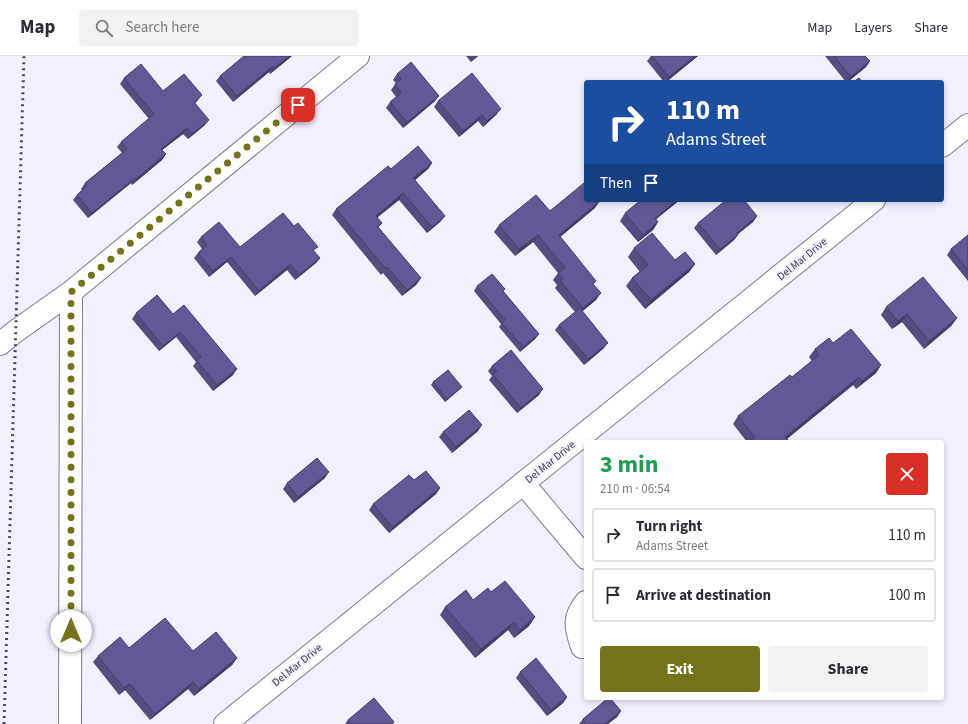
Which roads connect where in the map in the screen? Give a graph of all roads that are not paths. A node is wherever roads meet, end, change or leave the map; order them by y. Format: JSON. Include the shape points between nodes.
{"nodes":[{"id":1,"x":358,"y":56,"type":"edge"},
{"id":2,"x":968,"y":125,"type":"edge"},
{"id":3,"x":944,"y":144,"type":"edge"},
{"id":4,"x":872,"y":202,"type":"edge"},
{"id":5,"x":71,"y":292,"type":"junction"},
{"id":6,"x":0,"y":344,"type":"edge"},
{"id":7,"x":523,"y":483,"type":"junction"},
{"id":8,"x":584,"y":556,"type":"edge"},
{"id":9,"x":584,"y":604,"type":"edge"},
{"id":10,"x":582,"y":647,"type":"dead end"},
{"id":11,"x":70,"y":724,"type":"edge"},
{"id":12,"x":225,"y":724,"type":"edge"}],
"edges":[{"from":1,"to":5,"type":"street"},
{"from":2,"to":3,"type":"street"},
{"from":4,"to":7,"type":"street","name":"Del Mar Drive"},
{"from":5,"to":6,"type":"street"},
{"from":5,"to":11,"type":"street"},
{"from":7,"to":8,"type":"street"},
{"from":7,"to":12,"type":"street","name":"Del Mar Drive"},
{"from":9,"to":10,"type":"street","via":[[579,610],[576,626]]}]}
